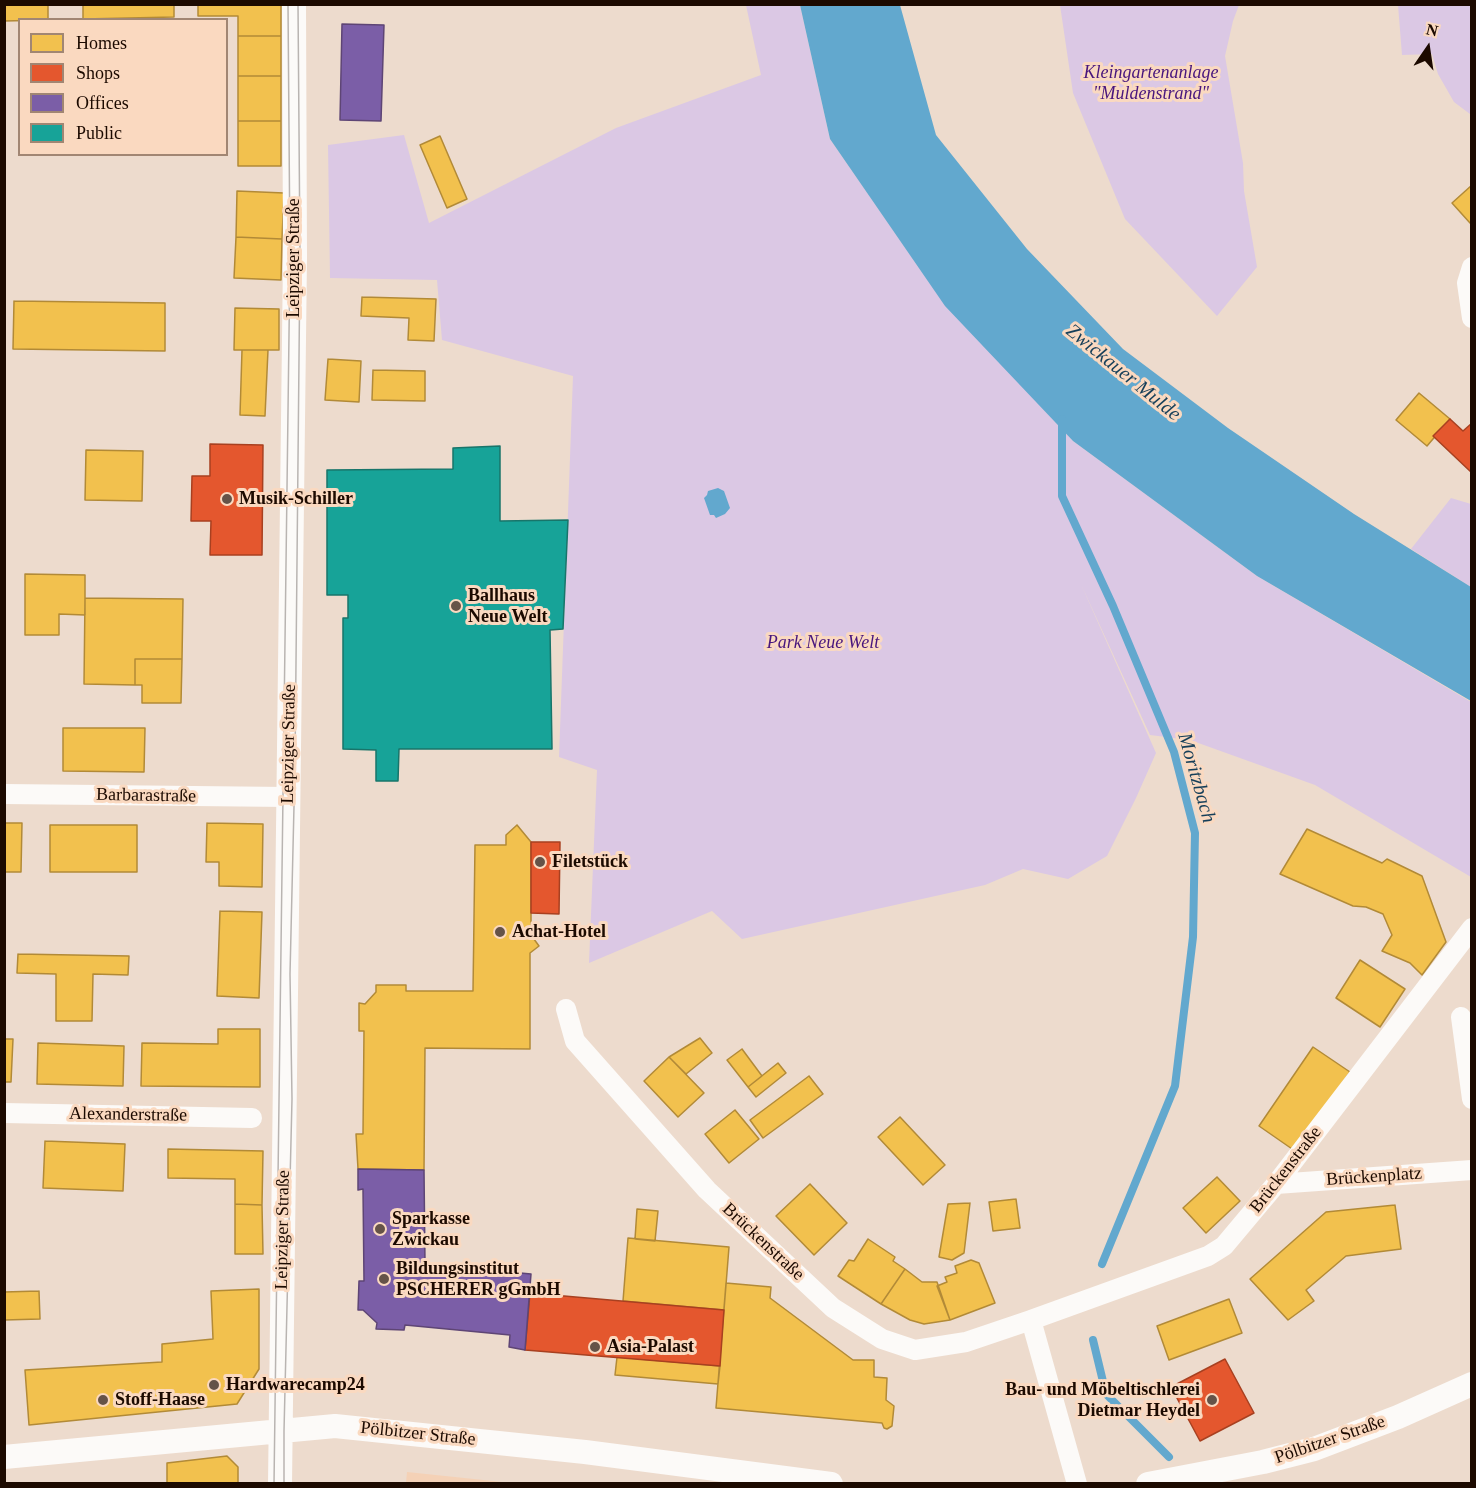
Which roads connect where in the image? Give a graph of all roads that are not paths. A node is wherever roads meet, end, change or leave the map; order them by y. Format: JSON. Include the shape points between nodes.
{"nodes":[{"id":1,"x":294,"y":4,"type":"edge"},
{"id":2,"x":1472,"y":267,"type":"edge"},
{"id":3,"x":1472,"y":318,"type":"edge"},
{"id":4,"x":4,"y":794,"type":"edge"},
{"id":5,"x":288,"y":797,"type":"junction"},
{"id":6,"x":1472,"y":928,"type":"edge"},
{"id":7,"x":566,"y":1009,"type":"dead end"},
{"id":8,"x":1461,"y":1017,"type":"dead end"},
{"id":9,"x":1472,"y":1099,"type":"edge"},
{"id":10,"x":4,"y":1113,"type":"edge"},
{"id":11,"x":252,"y":1118,"type":"dead end"},
{"id":12,"x":1472,"y":1170,"type":"edge"},
{"id":13,"x":1276,"y":1184,"type":"junction"},
{"id":14,"x":1031,"y":1320,"type":"junction"},
{"id":15,"x":1472,"y":1384,"type":"edge"},
{"id":16,"x":279,"y":1431,"type":"junction"},
{"id":17,"x":4,"y":1457,"type":"edge"},
{"id":18,"x":280,"y":1484,"type":"edge"},
{"id":19,"x":831,"y":1484,"type":"edge"},
{"id":20,"x":1077,"y":1484,"type":"edge"},
{"id":21,"x":1148,"y":1484,"type":"edge"}],
"edges":[{"from":1,"to":5,"type":"street","name":"Leipziger Straße"},
{"from":2,"to":3,"type":"street","via":[[1467,283]]},
{"from":4,"to":5,"type":"street","name":"Barbarastraße"},
{"from":5,"to":16,"type":"street","name":"Leipziger Straße"},
{"from":6,"to":13,"type":"street","name":"Brückenstraße"},
{"from":7,"to":14,"type":"street","name":"Brückenstraße","via":[[575,1041],[707,1190],[833,1308],[882,1339],[915,1350],[966,1342]]},
{"from":8,"to":9,"type":"street"},
{"from":10,"to":11,"type":"street","name":"Alexanderstraße"},
{"from":12,"to":13,"type":"street","name":"Brückenplatz"},
{"from":13,"to":14,"type":"street","name":"Brückenstraße","via":[[1224,1246],[1208,1256]]},
{"from":14,"to":20,"type":"street"},
{"from":15,"to":21,"type":"street","name":"Pölbitzer Straße","via":[[1314,1449]]},
{"from":16,"to":17,"type":"street","name":"Pölbitzer Straße"},
{"from":16,"to":18,"type":"street","name":"Leipziger Straße"},
{"from":16,"to":19,"type":"street","name":"Pölbitzer Straße","via":[[335,1426],[585,1452]]}]}
